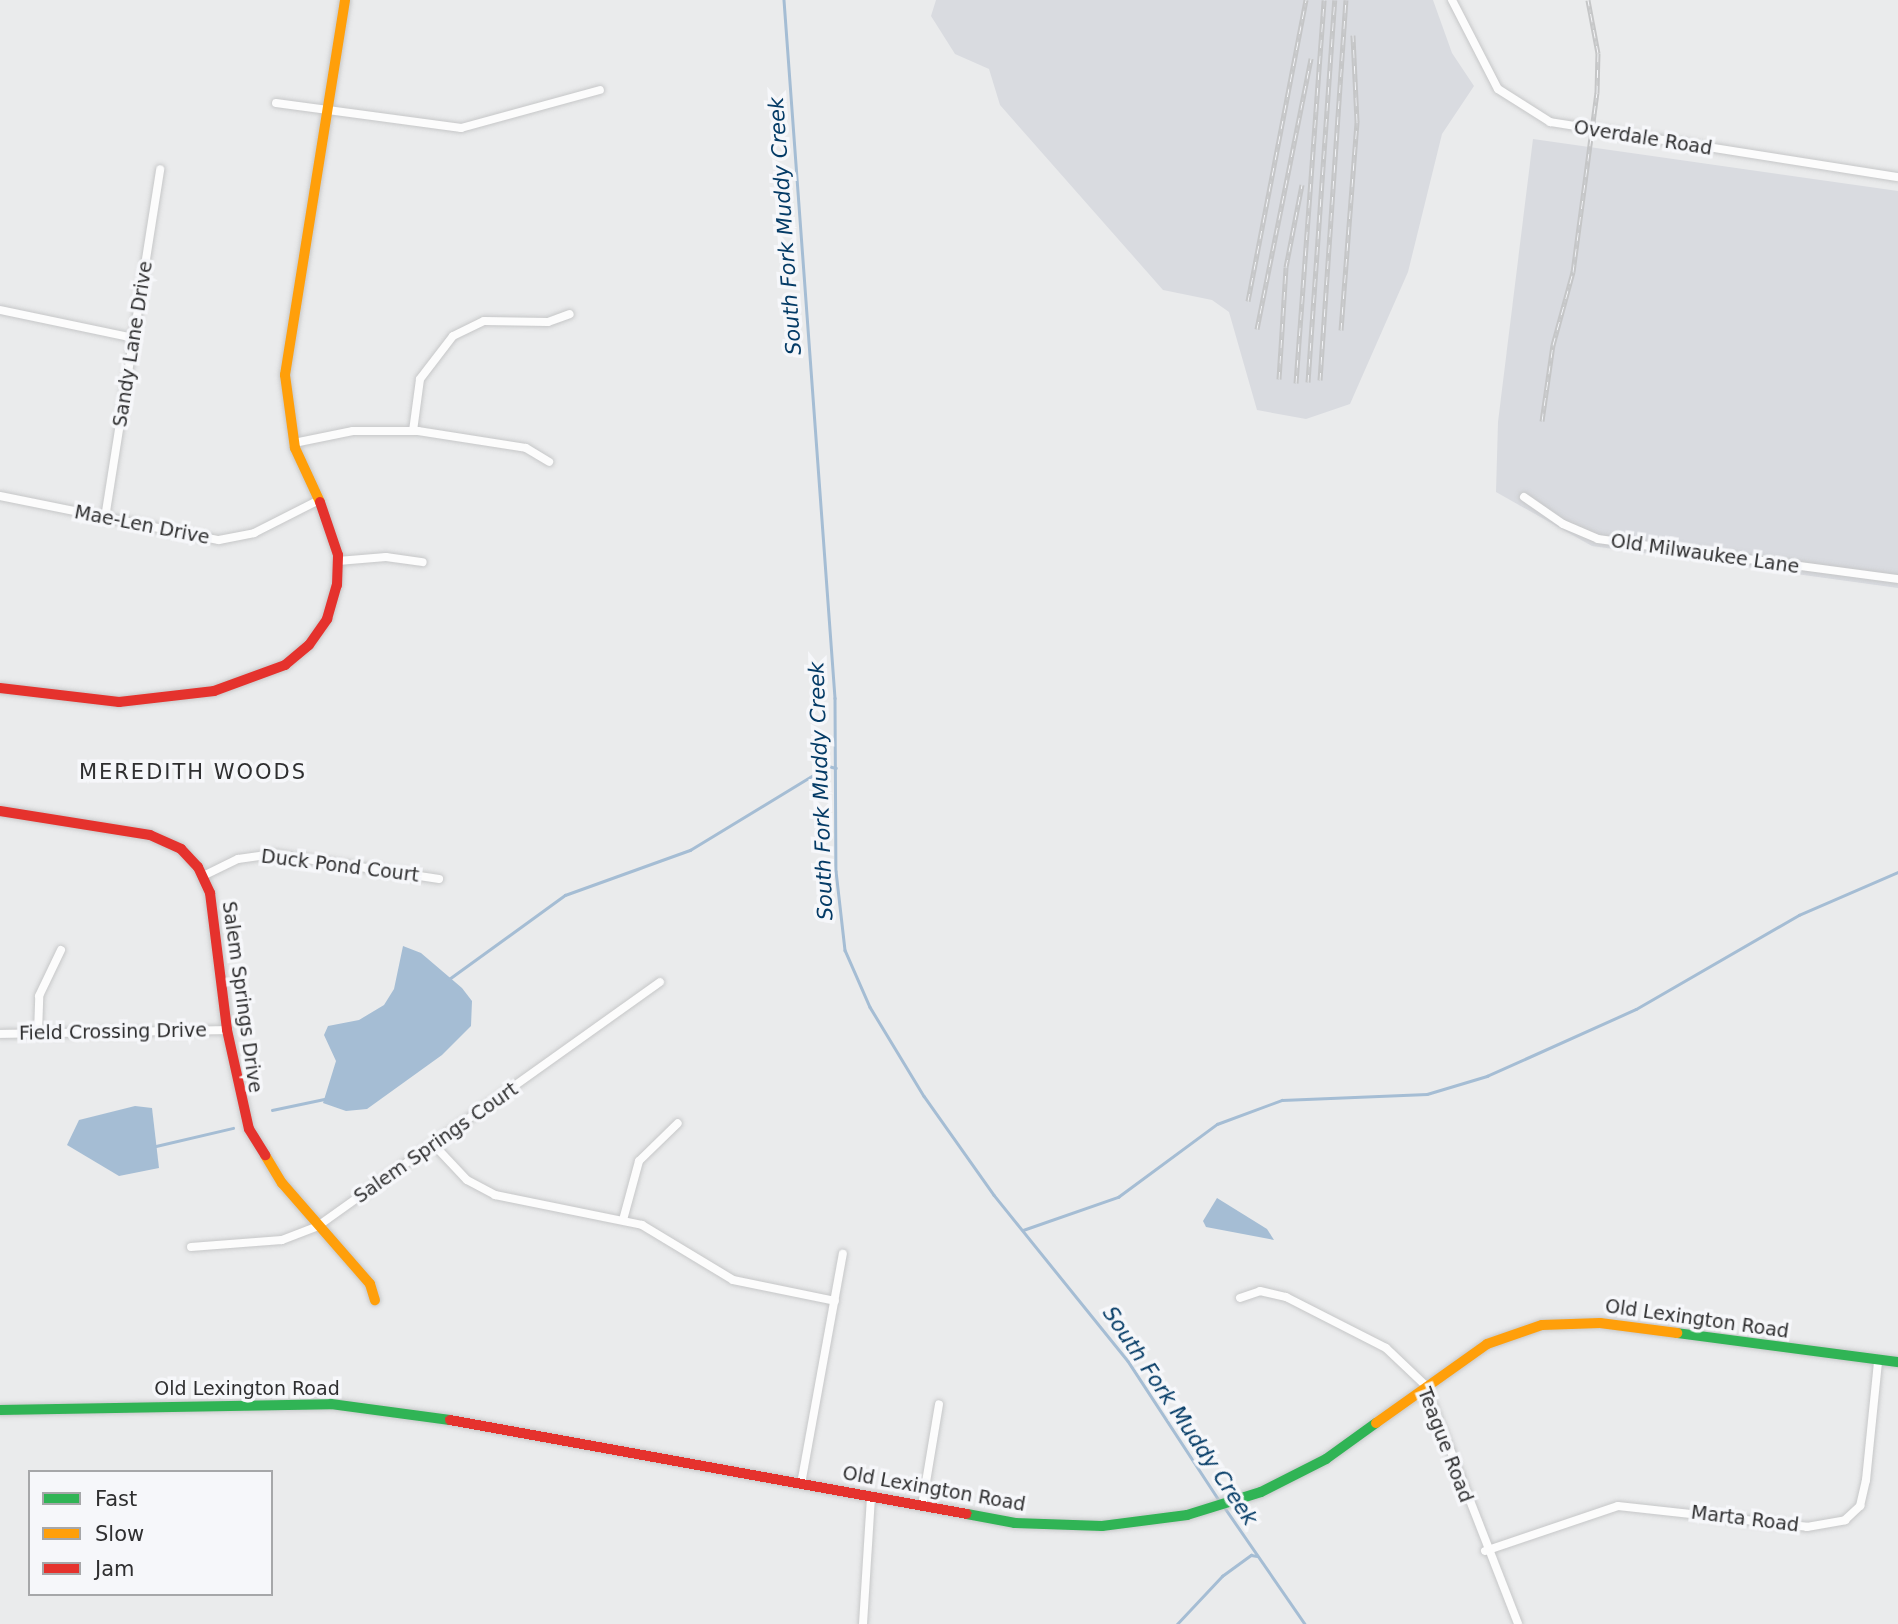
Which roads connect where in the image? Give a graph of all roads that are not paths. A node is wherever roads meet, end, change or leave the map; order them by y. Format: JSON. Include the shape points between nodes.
{"nodes":[{"id":1,"x":345,"y":0,"type":"edge"},
{"id":2,"x":1452,"y":0,"type":"edge"},
{"id":3,"x":600,"y":90,"type":"dead end"},
{"id":4,"x":276,"y":103,"type":"dead end"},
{"id":5,"x":326,"y":110,"type":"junction"},
{"id":6,"x":160,"y":169,"type":"dead end"},
{"id":7,"x":1898,"y":177,"type":"edge"},
{"id":8,"x":0,"y":310,"type":"edge"},
{"id":9,"x":570,"y":314,"type":"dead end"},
{"id":10,"x":134,"y":338,"type":"junction"},
{"id":11,"x":413,"y":431,"type":"junction"},
{"id":12,"x":294,"y":443,"type":"junction"},
{"id":13,"x":550,"y":462,"type":"dead end"},
{"id":14,"x":0,"y":496,"type":"edge"},
{"id":15,"x":1524,"y":497,"type":"dead end"},
{"id":16,"x":319,"y":499,"type":"junction"},
{"id":17,"x":105,"y":518,"type":"junction"},
{"id":18,"x":338,"y":561,"type":"junction"},
{"id":19,"x":423,"y":562,"type":"dead end"},
{"id":20,"x":1898,"y":579,"type":"edge"},
{"id":21,"x":0,"y":688,"type":"edge"},
{"id":22,"x":0,"y":811,"type":"edge"},
{"id":23,"x":203,"y":876,"type":"junction"},
{"id":24,"x":439,"y":879,"type":"dead end"},
{"id":25,"x":61,"y":950,"type":"dead end"},
{"id":26,"x":660,"y":982,"type":"dead end"},
{"id":27,"x":227,"y":1030,"type":"junction"},
{"id":28,"x":38,"y":1033,"type":"junction"},
{"id":29,"x":0,"y":1034,"type":"edge"},
{"id":30,"x":678,"y":1123,"type":"dead end"},
{"id":31,"x":434,"y":1145,"type":"junction"},
{"id":32,"x":623,"y":1220,"type":"junction"},
{"id":33,"x":318,"y":1226,"type":"junction"},
{"id":34,"x":191,"y":1247,"type":"dead end"},
{"id":35,"x":843,"y":1254,"type":"dead end"},
{"id":36,"x":1240,"y":1298,"type":"dead end"},
{"id":37,"x":375,"y":1300,"type":"dead end"},
{"id":38,"x":835,"y":1301,"type":"junction"},
{"id":39,"x":1878,"y":1362,"type":"junction"},
{"id":40,"x":1898,"y":1362,"type":"edge"},
{"id":41,"x":1425,"y":1385,"type":"junction"},
{"id":42,"x":939,"y":1404,"type":"dead end"},
{"id":43,"x":0,"y":1410,"type":"edge"},
{"id":44,"x":801,"y":1484,"type":"junction"},
{"id":45,"x":871,"y":1497,"type":"junction"},
{"id":46,"x":922,"y":1506,"type":"junction"},
{"id":47,"x":1485,"y":1551,"type":"junction"},
{"id":48,"x":863,"y":1624,"type":"edge"},
{"id":49,"x":1518,"y":1624,"type":"edge"}],
"edges":[{"from":1,"to":5,"type":"street"},
{"from":2,"to":7,"type":"street","name":"Overdale Road","via":[[1498,89],[1550,122]]},
{"from":3,"to":5,"type":"street","via":[[461,128]]},
{"from":4,"to":5,"type":"street"},
{"from":5,"to":12,"type":"street","via":[[286,363],[286,407]]},
{"from":6,"to":10,"type":"street","name":"Sandy Lane Drive"},
{"from":8,"to":10,"type":"street"},
{"from":9,"to":11,"type":"street","via":[[548,322],[484,321],[453,336],[420,379]]},
{"from":10,"to":17,"type":"street","name":"Sandy Lane Drive"},
{"from":11,"to":12,"type":"street","via":[[386,429]]},
{"from":11,"to":13,"type":"street","via":[[526,449]]},
{"from":12,"to":16,"type":"street"},
{"from":14,"to":17,"type":"street","name":"Mae-Len Drive"},
{"from":15,"to":20,"type":"street","name":"Old Milwaukee Lane","via":[[1563,524],[1598,539]]},
{"from":16,"to":17,"type":"street","name":"Mae-Len Drive","via":[[232,539],[189,537]]},
{"from":16,"to":18,"type":"street"},
{"from":18,"to":19,"type":"street","via":[[386,557]]},
{"from":18,"to":21,"type":"street","via":[[335,597],[321,628],[293,659],[266,675],[214,691],[150,701],[89,701]]},
{"from":22,"to":23,"type":"street","via":[[160,838],[180,849]]},
{"from":23,"to":24,"type":"street","name":"Duck Pond Court","via":[[238,859],[274,854]]},
{"from":23,"to":27,"type":"street","name":"Salem Springs Drive"},
{"from":25,"to":28,"type":"street","via":[[39,996]]},
{"from":26,"to":31,"type":"street","name":"Salem Springs Court"},
{"from":27,"to":28,"type":"street","name":"Field Crossing Drive"},
{"from":27,"to":33,"type":"street","name":"Salem Springs Drive","via":[[249,1129],[263,1158]]},
{"from":28,"to":29,"type":"street","name":"Field Crossing Drive"},
{"from":30,"to":32,"type":"street","via":[[639,1161]]},
{"from":31,"to":32,"type":"street","via":[[467,1180],[495,1195]]},
{"from":31,"to":33,"type":"street","name":"Salem Springs Court"},
{"from":32,"to":38,"type":"street","via":[[664,1235],[733,1280]]},
{"from":33,"to":34,"type":"street","name":"Salem Springs Court","via":[[282,1240]]},
{"from":33,"to":37,"type":"street","name":"Salem Springs Drive","via":[[370,1284]]},
{"from":35,"to":38,"type":"street"},
{"from":36,"to":41,"type":"street","name":"Teague Road","via":[[1260,1291],[1286,1297],[1386,1348]]},
{"from":38,"to":44,"type":"street"},
{"from":39,"to":40,"type":"street","name":"Old Lexington Road"},
{"from":39,"to":41,"type":"street","name":"Old Lexington Road","via":[[1601,1323],[1542,1325],[1487,1344]]},
{"from":39,"to":47,"type":"street","name":"Marta Road","via":[[1866,1480],[1860,1506],[1845,1520],[1807,1527],[1618,1506]]},
{"from":41,"to":46,"type":"street","name":"Old Lexington Road","via":[[1326,1459],[1249,1496],[1187,1515],[1106,1526],[1015,1523]]},
{"from":41,"to":47,"type":"street","name":"Teague Road"},
{"from":42,"to":46,"type":"street"},
{"from":43,"to":44,"type":"street","name":"Old Lexington Road","via":[[331,1404],[419,1415]]},
{"from":44,"to":45,"type":"street","name":"Old Lexington Road"},
{"from":45,"to":46,"type":"street","name":"Old Lexington Road"},
{"from":45,"to":48,"type":"street"},
{"from":47,"to":49,"type":"street","name":"Teague Road"}]}
